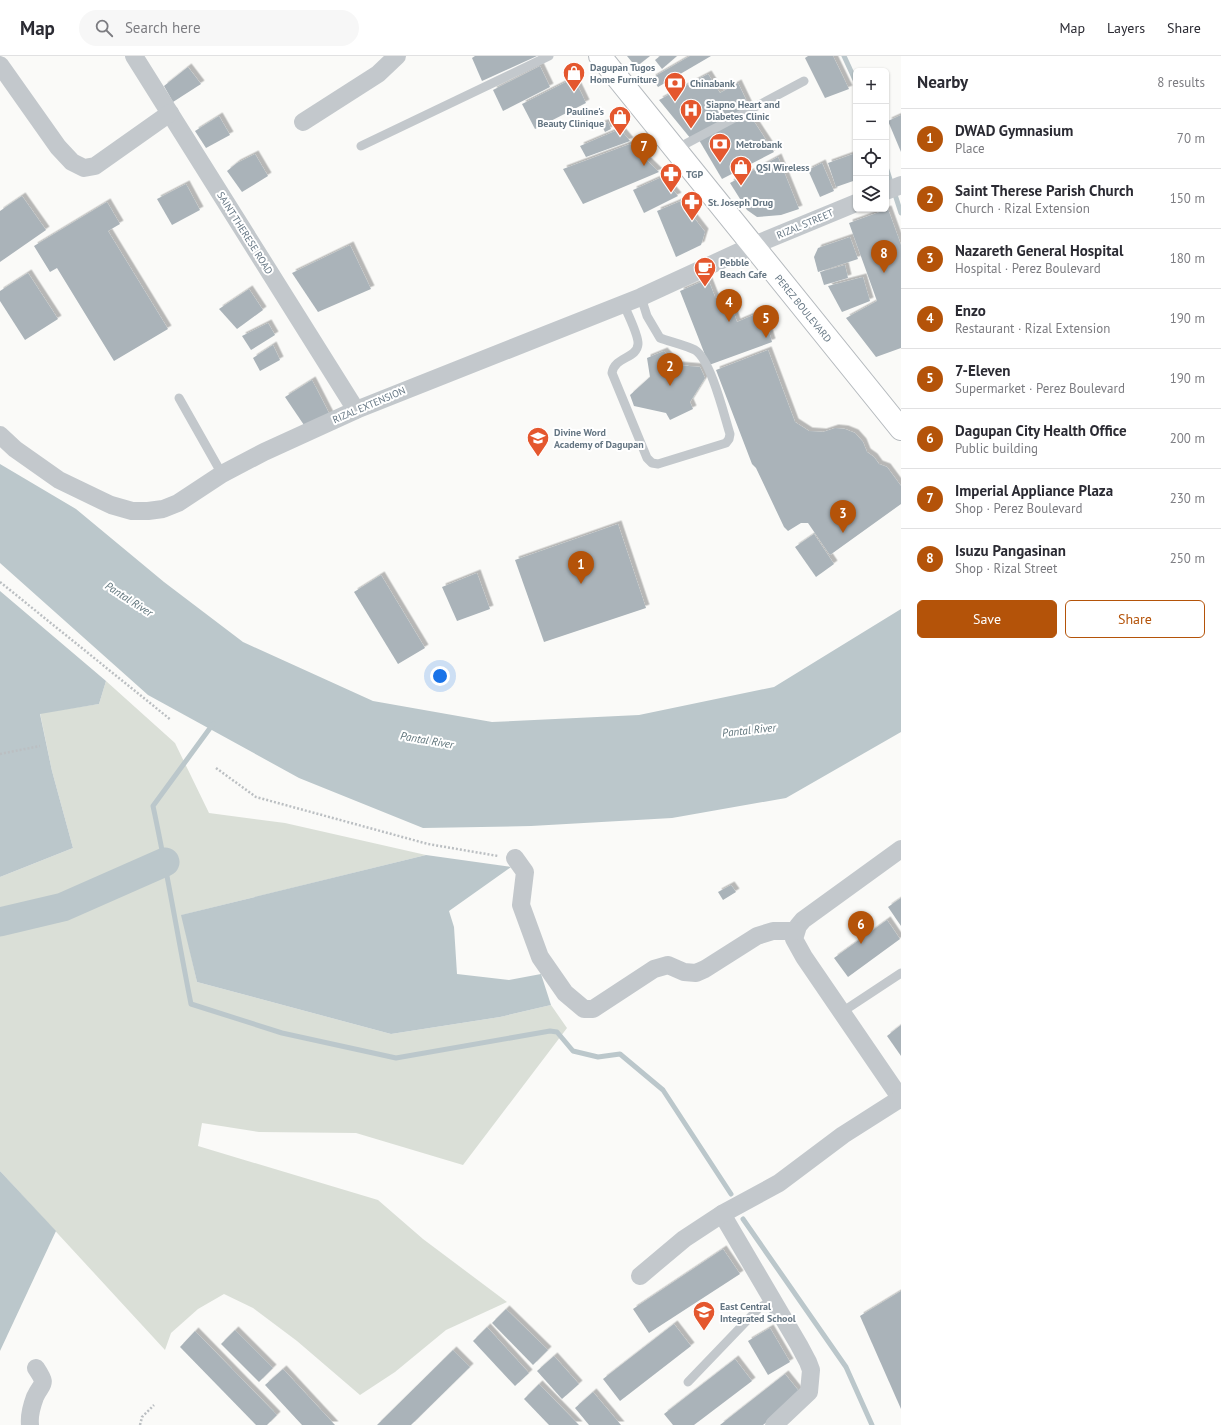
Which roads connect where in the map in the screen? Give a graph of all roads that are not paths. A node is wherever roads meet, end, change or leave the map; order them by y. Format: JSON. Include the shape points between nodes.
{"nodes":[{"id":1,"x":134,"y":56,"type":"edge"},
{"id":2,"x":397,"y":56,"type":"edge"},
{"id":3,"x":549,"y":56,"type":"edge"},
{"id":4,"x":606,"y":58,"type":"edge"},
{"id":5,"x":0,"y":65,"type":"edge"},
{"id":6,"x":804,"y":81,"type":"dead end"},
{"id":7,"x":170,"y":113,"type":"junction"},
{"id":8,"x":303,"y":122,"type":"dead end"},
{"id":9,"x":361,"y":146,"type":"dead end"},
{"id":10,"x":676,"y":149,"type":"junction"},
{"id":11,"x":901,"y":185,"type":"edge"},
{"id":12,"x":889,"y":190,"type":"edge"},
{"id":13,"x":853,"y":204,"type":"edge"},
{"id":14,"x":754,"y":246,"type":"junction"},
{"id":15,"x":641,"y":297,"type":"junction"},
{"id":16,"x":623,"y":303,"type":"junction"},
{"id":17,"x":179,"y":398,"type":"dead end"},
{"id":18,"x":356,"y":410,"type":"junction"},
{"id":19,"x":901,"y":429,"type":"edge"},
{"id":20,"x":0,"y":435,"type":"edge"},
{"id":21,"x":222,"y":474,"type":"junction"},
{"id":22,"x":901,"y":849,"type":"edge"},
{"id":23,"x":515,"y":858,"type":"road end"},
{"id":24,"x":796,"y":931,"type":"junction"},
{"id":25,"x":901,"y":973,"type":"edge"},
{"id":26,"x":842,"y":1012,"type":"junction"},
{"id":27,"x":900,"y":1095,"type":"edge"},
{"id":28,"x":722,"y":1214,"type":"junction"},
{"id":29,"x":640,"y":1276,"type":"dead end"},
{"id":30,"x":773,"y":1301,"type":"junction"},
{"id":31,"x":36,"y":1368,"type":"dead end"},
{"id":32,"x":688,"y":1382,"type":"dead end"},
{"id":33,"x":30,"y":1425,"type":"edge"},
{"id":34,"x":774,"y":1425,"type":"edge"}],
"edges":[{"from":1,"to":7,"type":"street","name":"SAINT THERESE ROAD"},
{"from":2,"to":8,"type":"street","via":[[378,74]]},
{"from":3,"to":9,"type":"lane"},
{"from":4,"to":10,"type":"main road","name":"PEREZ BOULEVARD"},
{"from":5,"to":7,"type":"street","via":[[58,147],[72,162],[84,168],[95,166]]},
{"from":6,"to":10,"type":"lane"},
{"from":7,"to":18,"type":"street","name":"SAINT THERESE ROAD"},
{"from":10,"to":14,"type":"main road","name":"PEREZ BOULEVARD"},
{"from":11,"to":12,"type":"street"},
{"from":13,"to":14,"type":"street","name":"RIZAL STREET"},
{"from":14,"to":15,"type":"street","name":"RIZAL EXTENSION"},
{"from":14,"to":19,"type":"main road","name":"PEREZ BOULEVARD"},
{"from":15,"to":16,"type":"street","name":"RIZAL EXTENSION"},
{"from":15,"to":16,"type":"lane","via":[[647,316],[660,338],[695,350],[704,360],[716,388],[730,434],[726,443],[658,464],[652,463],[648,458],[612,373],[613,367],[635,352],[638,345]]},
{"from":16,"to":18,"type":"street","name":"RIZAL EXTENSION"},
{"from":17,"to":21,"type":"lane"},
{"from":18,"to":21,"type":"street","name":"RIZAL EXTENSION"},
{"from":20,"to":21,"type":"street","name":"RIZAL EXTENSION","via":[[59,480],[111,505],[132,511],[163,509],[178,503]]},
{"from":22,"to":24,"type":"street","via":[[803,920]]},
{"from":23,"to":24,"type":"street","via":[[524,872],[521,905],[540,957],[565,992],[584,1009],[593,1009],[654,969],[668,965],[684,972],[696,973],[757,936],[773,931]]},
{"from":24,"to":26,"type":"street","via":[[794,939],[798,947]]},
{"from":25,"to":26,"type":"lane"},
{"from":26,"to":27,"type":"street"},
{"from":27,"to":28,"type":"street","via":[[779,1183]]},
{"from":28,"to":29,"type":"street","via":[[684,1239]]},
{"from":28,"to":30,"type":"street"},
{"from":30,"to":32,"type":"lane","via":[[760,1307]]},
{"from":30,"to":34,"type":"street","via":[[811,1370],[809,1392]]},
{"from":31,"to":33,"type":"street","via":[[43,1378],[43,1386],[36,1396]]}]}
